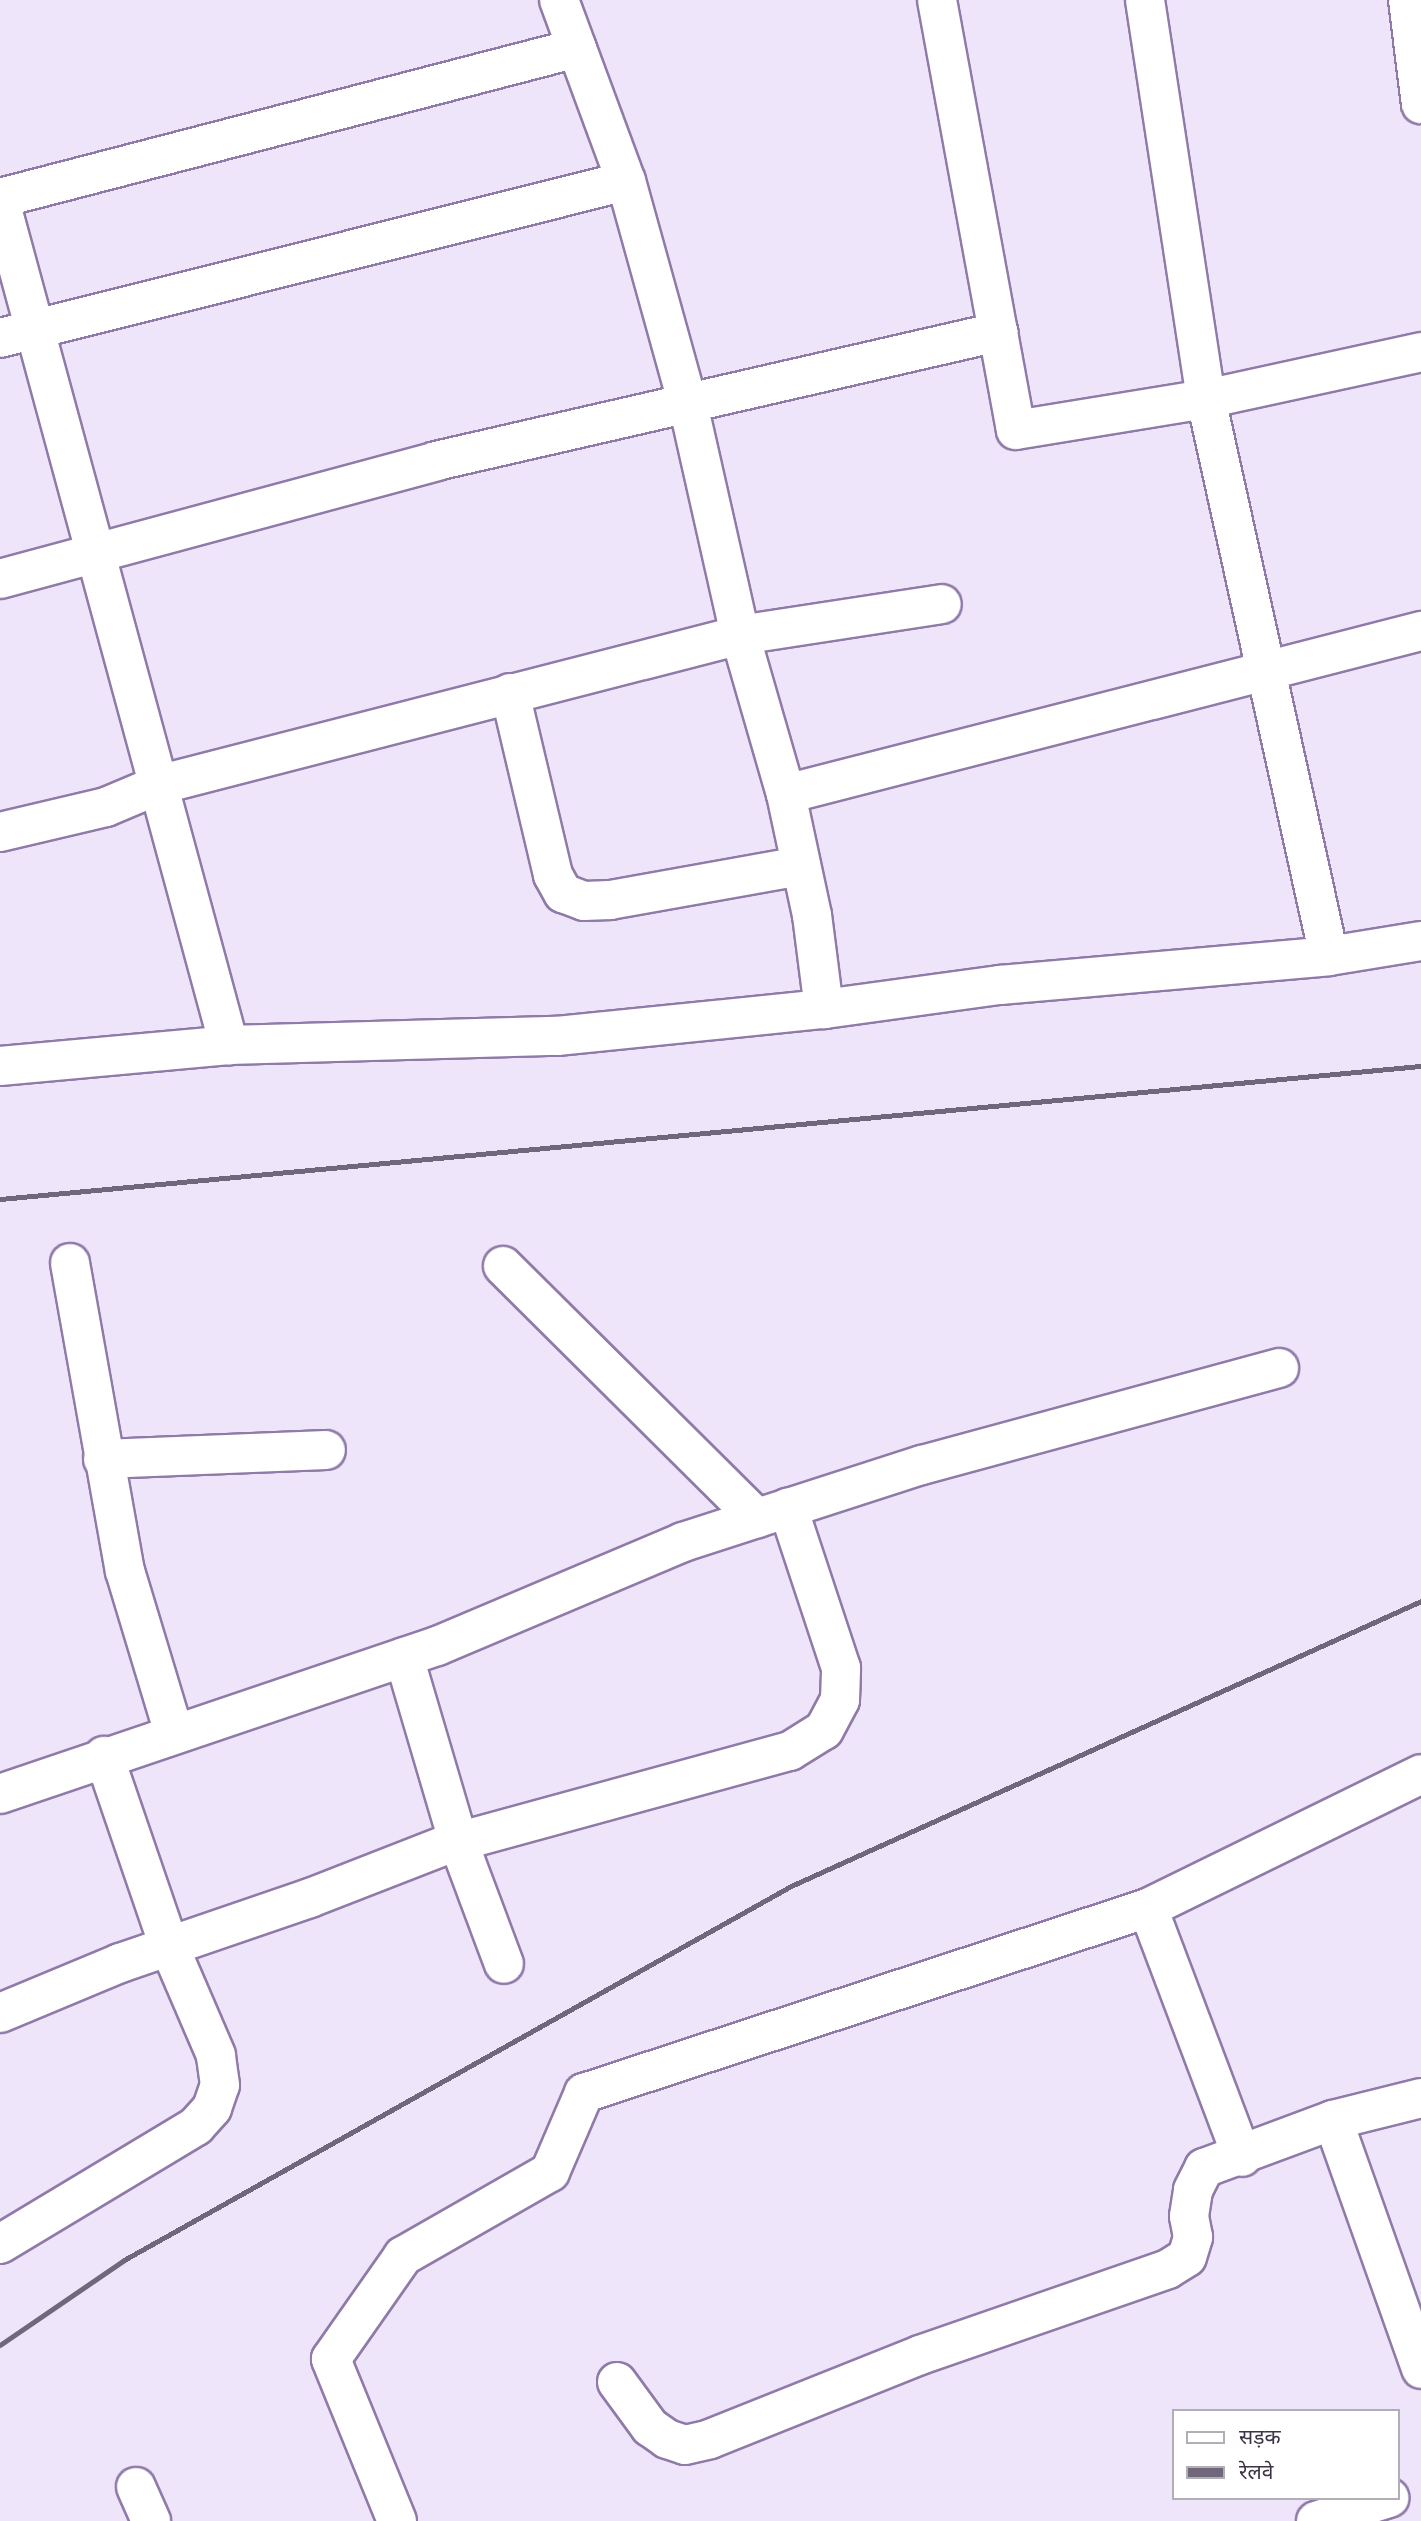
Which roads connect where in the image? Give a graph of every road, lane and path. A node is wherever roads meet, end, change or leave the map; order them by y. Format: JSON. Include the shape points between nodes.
{"nodes":[{"id":1,"x":559,"y":0,"type":"edge"},
{"id":2,"x":937,"y":0,"type":"edge"},
{"id":3,"x":1144,"y":0,"type":"edge"},
{"id":4,"x":1408,"y":0,"type":"edge"},
{"id":5,"x":577,"y":48,"type":"junction"},
{"id":6,"x":1421,"y":104,"type":"edge"},
{"id":7,"x":626,"y":181,"type":"junction"},
{"id":8,"x":0,"y":200,"type":"edge"},
{"id":9,"x":998,"y":332,"type":"junction"},
{"id":10,"x":16,"y":334,"type":"edge"},
{"id":11,"x":1421,"y":352,"type":"edge"},
{"id":12,"x":1206,"y":399,"type":"junction"},
{"id":13,"x":688,"y":404,"type":"junction"},
{"id":14,"x":95,"y":556,"type":"junction"},
{"id":15,"x":0,"y":579,"type":"edge"},
{"id":16,"x":942,"y":604,"type":"dead end"},
{"id":17,"x":1421,"y":631,"type":"edge"},
{"id":18,"x":740,"y":635,"type":"junction"},
{"id":19,"x":1265,"y":672,"type":"junction"},
{"id":20,"x":510,"y":693,"type":"junction"},
{"id":21,"x":158,"y":785,"type":"junction"},
{"id":22,"x":786,"y":794,"type":"junction"},
{"id":23,"x":0,"y":832,"type":"edge"},
{"id":24,"x":800,"y":866,"type":"junction"},
{"id":25,"x":1421,"y":941,"type":"edge"},
{"id":26,"x":1329,"y":956,"type":"junction"},
{"id":27,"x":824,"y":1009,"type":"junction"},
{"id":28,"x":229,"y":1045,"type":"junction"},
{"id":29,"x":0,"y":1066,"type":"edge"},
{"id":30,"x":70,"y":1263,"type":"dead end"},
{"id":31,"x":503,"y":1266,"type":"dead end"},
{"id":32,"x":1279,"y":1368,"type":"dead end"},
{"id":33,"x":326,"y":1450,"type":"dead end"},
{"id":34,"x":103,"y":1459,"type":"junction"},
{"id":35,"x":773,"y":1513,"type":"junction"},
{"id":36,"x":404,"y":1657,"type":"junction"},
{"id":37,"x":174,"y":1733,"type":"junction"},
{"id":38,"x":104,"y":1756,"type":"junction"},
{"id":39,"x":1421,"y":1774,"type":"edge"},
{"id":40,"x":0,"y":1794,"type":"edge"},
{"id":41,"x":458,"y":1841,"type":"junction"},
{"id":42,"x":1148,"y":1908,"type":"junction"},
{"id":43,"x":169,"y":1946,"type":"junction"},
{"id":44,"x":504,"y":1964,"type":"dead end"},
{"id":45,"x":0,"y":2013,"type":"edge"},
{"id":46,"x":1421,"y":2098,"type":"edge"},
{"id":47,"x":1333,"y":2120,"type":"junction"},
{"id":48,"x":1242,"y":2157,"type":"junction"},
{"id":49,"x":0,"y":2245,"type":"edge"},
{"id":50,"x":1421,"y":2369,"type":"edge"},
{"id":51,"x":617,"y":2382,"type":"dead end"},
{"id":52,"x":136,"y":2487,"type":"dead end"},
{"id":53,"x":1421,"y":2488,"type":"edge"},
{"id":54,"x":1400,"y":2495,"type":"edge"},
{"id":55,"x":1384,"y":2500,"type":"edge"},
{"id":56,"x":151,"y":2521,"type":"edge"},
{"id":57,"x":397,"y":2521,"type":"edge"},
{"id":58,"x":1316,"y":2521,"type":"edge"}],
"edges":[{"from":1,"to":5,"type":"street"},
{"from":2,"to":9,"type":"street"},
{"from":3,"to":12,"type":"street"},
{"from":4,"to":6,"type":"street"},
{"from":5,"to":7,"type":"street"},
{"from":5,"to":8,"type":"street"},
{"from":7,"to":10,"type":"street"},
{"from":7,"to":13,"type":"street"},
{"from":8,"to":10,"type":"street"},
{"from":9,"to":12,"type":"street","via":[[1016,430]]},
{"from":9,"to":13,"type":"street","via":[[848,363]]},
{"from":10,"to":14,"type":"street"},
{"from":11,"to":12,"type":"street"},
{"from":12,"to":19,"type":"street"},
{"from":13,"to":14,"type":"street","via":[[436,461],[224,516]]},
{"from":13,"to":18,"type":"street"},
{"from":14,"to":15,"type":"street"},
{"from":14,"to":21,"type":"street"},
{"from":16,"to":18,"type":"street"},
{"from":17,"to":19,"type":"street"},
{"from":18,"to":20,"type":"street"},
{"from":18,"to":22,"type":"street"},
{"from":19,"to":22,"type":"street"},
{"from":19,"to":26,"type":"street"},
{"from":20,"to":21,"type":"street"},
{"from":20,"to":24,"type":"street","via":[[553,875],[563,892],[584,901],[610,900]]},
{"from":21,"to":23,"type":"street","via":[[106,807]]},
{"from":21,"to":28,"type":"street"},
{"from":22,"to":24,"type":"street"},
{"from":24,"to":27,"type":"street"},
{"from":25,"to":26,"type":"street"},
{"from":26,"to":27,"type":"street","via":[[1000,985]]},
{"from":27,"to":28,"type":"street","via":[[557,1036]]},
{"from":28,"to":29,"type":"street"},
{"from":30,"to":34,"type":"street"},
{"from":31,"to":35,"type":"street"},
{"from":32,"to":35,"type":"street","via":[[922,1465]]},
{"from":33,"to":34,"type":"street"},
{"from":34,"to":37,"type":"street","via":[[125,1571]]},
{"from":35,"to":36,"type":"street","via":[[682,1542]]},
{"from":35,"to":41,"type":"street","via":[[841,1668],[840,1700],[824,1730],[790,1751]]},
{"from":36,"to":37,"type":"street"},
{"from":36,"to":41,"type":"street"},
{"from":37,"to":38,"type":"street"},
{"from":38,"to":40,"type":"street"},
{"from":38,"to":43,"type":"street"},
{"from":39,"to":42,"type":"street"},
{"from":41,"to":43,"type":"street"},
{"from":41,"to":44,"type":"street"},
{"from":42,"to":48,"type":"street"},
{"from":42,"to":57,"type":"street","via":[[584,2094],[550,2172],[403,2256],[331,2358]]},
{"from":43,"to":45,"type":"street"},
{"from":43,"to":49,"type":"street","via":[[216,2055],[219,2085],[212,2108],[196,2126]]},
{"from":46,"to":47,"type":"street"},
{"from":47,"to":48,"type":"street"},
{"from":47,"to":50,"type":"street"},
{"from":48,"to":51,"type":"street","via":[[1204,2168],[1193,2190],[1189,2216],[1193,2237],[1187,2257],[1168,2269],[920,2354],[710,2439],[685,2445],[667,2439],[650,2427]]},
{"from":52,"to":56,"type":"street"},
{"from":53,"to":54,"type":"street"},
{"from":55,"to":58,"type":"street"}]}
